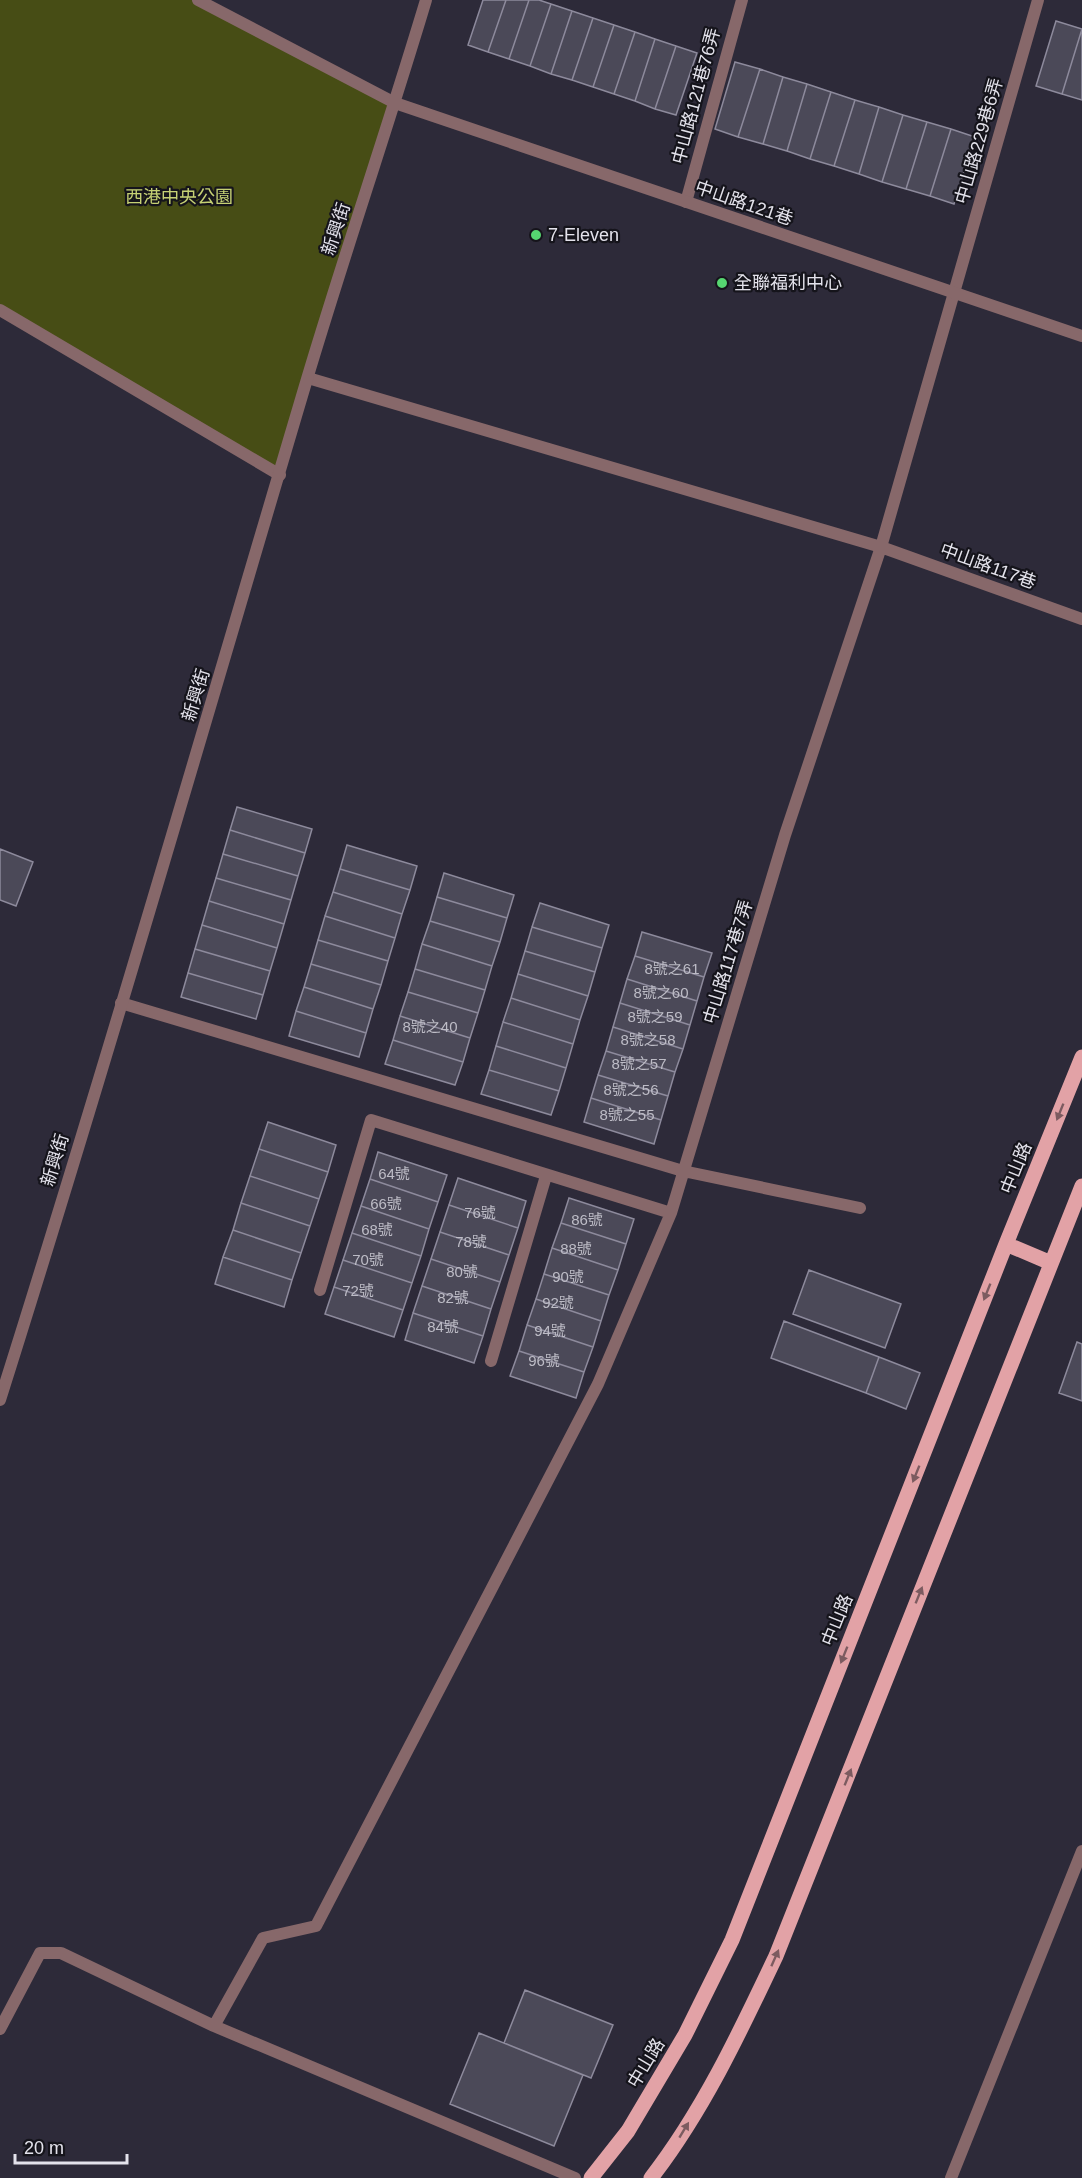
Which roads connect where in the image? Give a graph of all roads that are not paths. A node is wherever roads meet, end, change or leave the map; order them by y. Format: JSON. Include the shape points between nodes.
{"nodes":[{"id":1,"x":198,"y":0,"type":"edge"},
{"id":2,"x":426,"y":0,"type":"edge"},
{"id":3,"x":742,"y":0,"type":"edge"},
{"id":4,"x":1038,"y":0,"type":"edge"},
{"id":5,"x":395,"y":103,"type":"junction"},
{"id":6,"x":686,"y":202,"type":"junction"},
{"id":7,"x":956,"y":293,"type":"junction"},
{"id":8,"x":0,"y":310,"type":"edge"},
{"id":9,"x":1082,"y":336,"type":"edge"},
{"id":10,"x":308,"y":378,"type":"junction"},
{"id":11,"x":280,"y":475,"type":"junction"},
{"id":12,"x":882,"y":547,"type":"junction"},
{"id":13,"x":1082,"y":619,"type":"edge"},
{"id":14,"x":121,"y":1003,"type":"junction"},
{"id":15,"x":1082,"y":1057,"type":"edge"},
{"id":16,"x":683,"y":1171,"type":"junction"},
{"id":17,"x":546,"y":1176,"type":"junction"},
{"id":18,"x":1082,"y":1186,"type":"edge"},
{"id":19,"x":860,"y":1208,"type":"dead end"},
{"id":20,"x":671,"y":1213,"type":"junction"},
{"id":21,"x":1006,"y":1244,"type":"junction"},
{"id":22,"x":1051,"y":1263,"type":"junction"},
{"id":23,"x":320,"y":1290,"type":"dead end"},
{"id":24,"x":491,"y":1361,"type":"dead end"},
{"id":25,"x":0,"y":1400,"type":"edge"},
{"id":26,"x":1082,"y":1851,"type":"edge"},
{"id":27,"x":214,"y":2026,"type":"junction"},
{"id":28,"x":0,"y":2029,"type":"edge"},
{"id":29,"x":575,"y":2178,"type":"edge"},
{"id":30,"x":591,"y":2178,"type":"edge"},
{"id":31,"x":651,"y":2178,"type":"edge"},
{"id":32,"x":951,"y":2178,"type":"edge"}],
"edges":[{"from":1,"to":5,"type":"street","name":"中山路121巷"},
{"from":2,"to":5,"type":"street","name":"新興街"},
{"from":3,"to":6,"type":"street","name":"中山路121巷76弄"},
{"from":4,"to":7,"type":"street","name":"中山路229巷6弄"},
{"from":5,"to":6,"type":"street","name":"中山路121巷"},
{"from":5,"to":10,"type":"street","name":"新興街"},
{"from":6,"to":7,"type":"street","name":"中山路121巷"},
{"from":7,"to":9,"type":"street","name":"中山路121巷"},
{"from":7,"to":12,"type":"street","name":"中山路229巷6弄"},
{"from":8,"to":11,"type":"street"},
{"from":10,"to":11,"type":"street","name":"新興街"},
{"from":10,"to":12,"type":"street","name":"中山路117巷"},
{"from":11,"to":14,"type":"street","name":"新興街"},
{"from":12,"to":13,"type":"street","name":"中山路117巷"},
{"from":12,"to":16,"type":"street","name":"中山路117巷7弄","via":[[785,835]]},
{"from":14,"to":16,"type":"street"},
{"from":14,"to":25,"type":"street","name":"新興街"},
{"from":15,"to":21,"type":"main road","name":"中山路","one_way":true},
{"from":16,"to":19,"type":"street"},
{"from":16,"to":20,"type":"street","name":"中山路117巷7弄"},
{"from":17,"to":20,"type":"street"},
{"from":17,"to":23,"type":"street","via":[[370,1120]]},
{"from":17,"to":24,"type":"street"},
{"from":18,"to":22,"type":"main road"},
{"from":20,"to":27,"type":"street","name":"中山路117巷7弄","via":[[598,1384],[316,1926],[263,1938]]},
{"from":21,"to":22,"type":"main road"},
{"from":21,"to":30,"type":"main road","name":"中山路","one_way":true,"via":[[732,1940],[685,2035],[628,2131]]},
{"from":31,"to":22,"type":"main road","one_way":true,"via":[[731,2052],[776,1956]]},
{"from":26,"to":32,"type":"street"},
{"from":27,"to":28,"type":"street","via":[[61,1953],[40,1953]]},
{"from":27,"to":29,"type":"street"}]}
